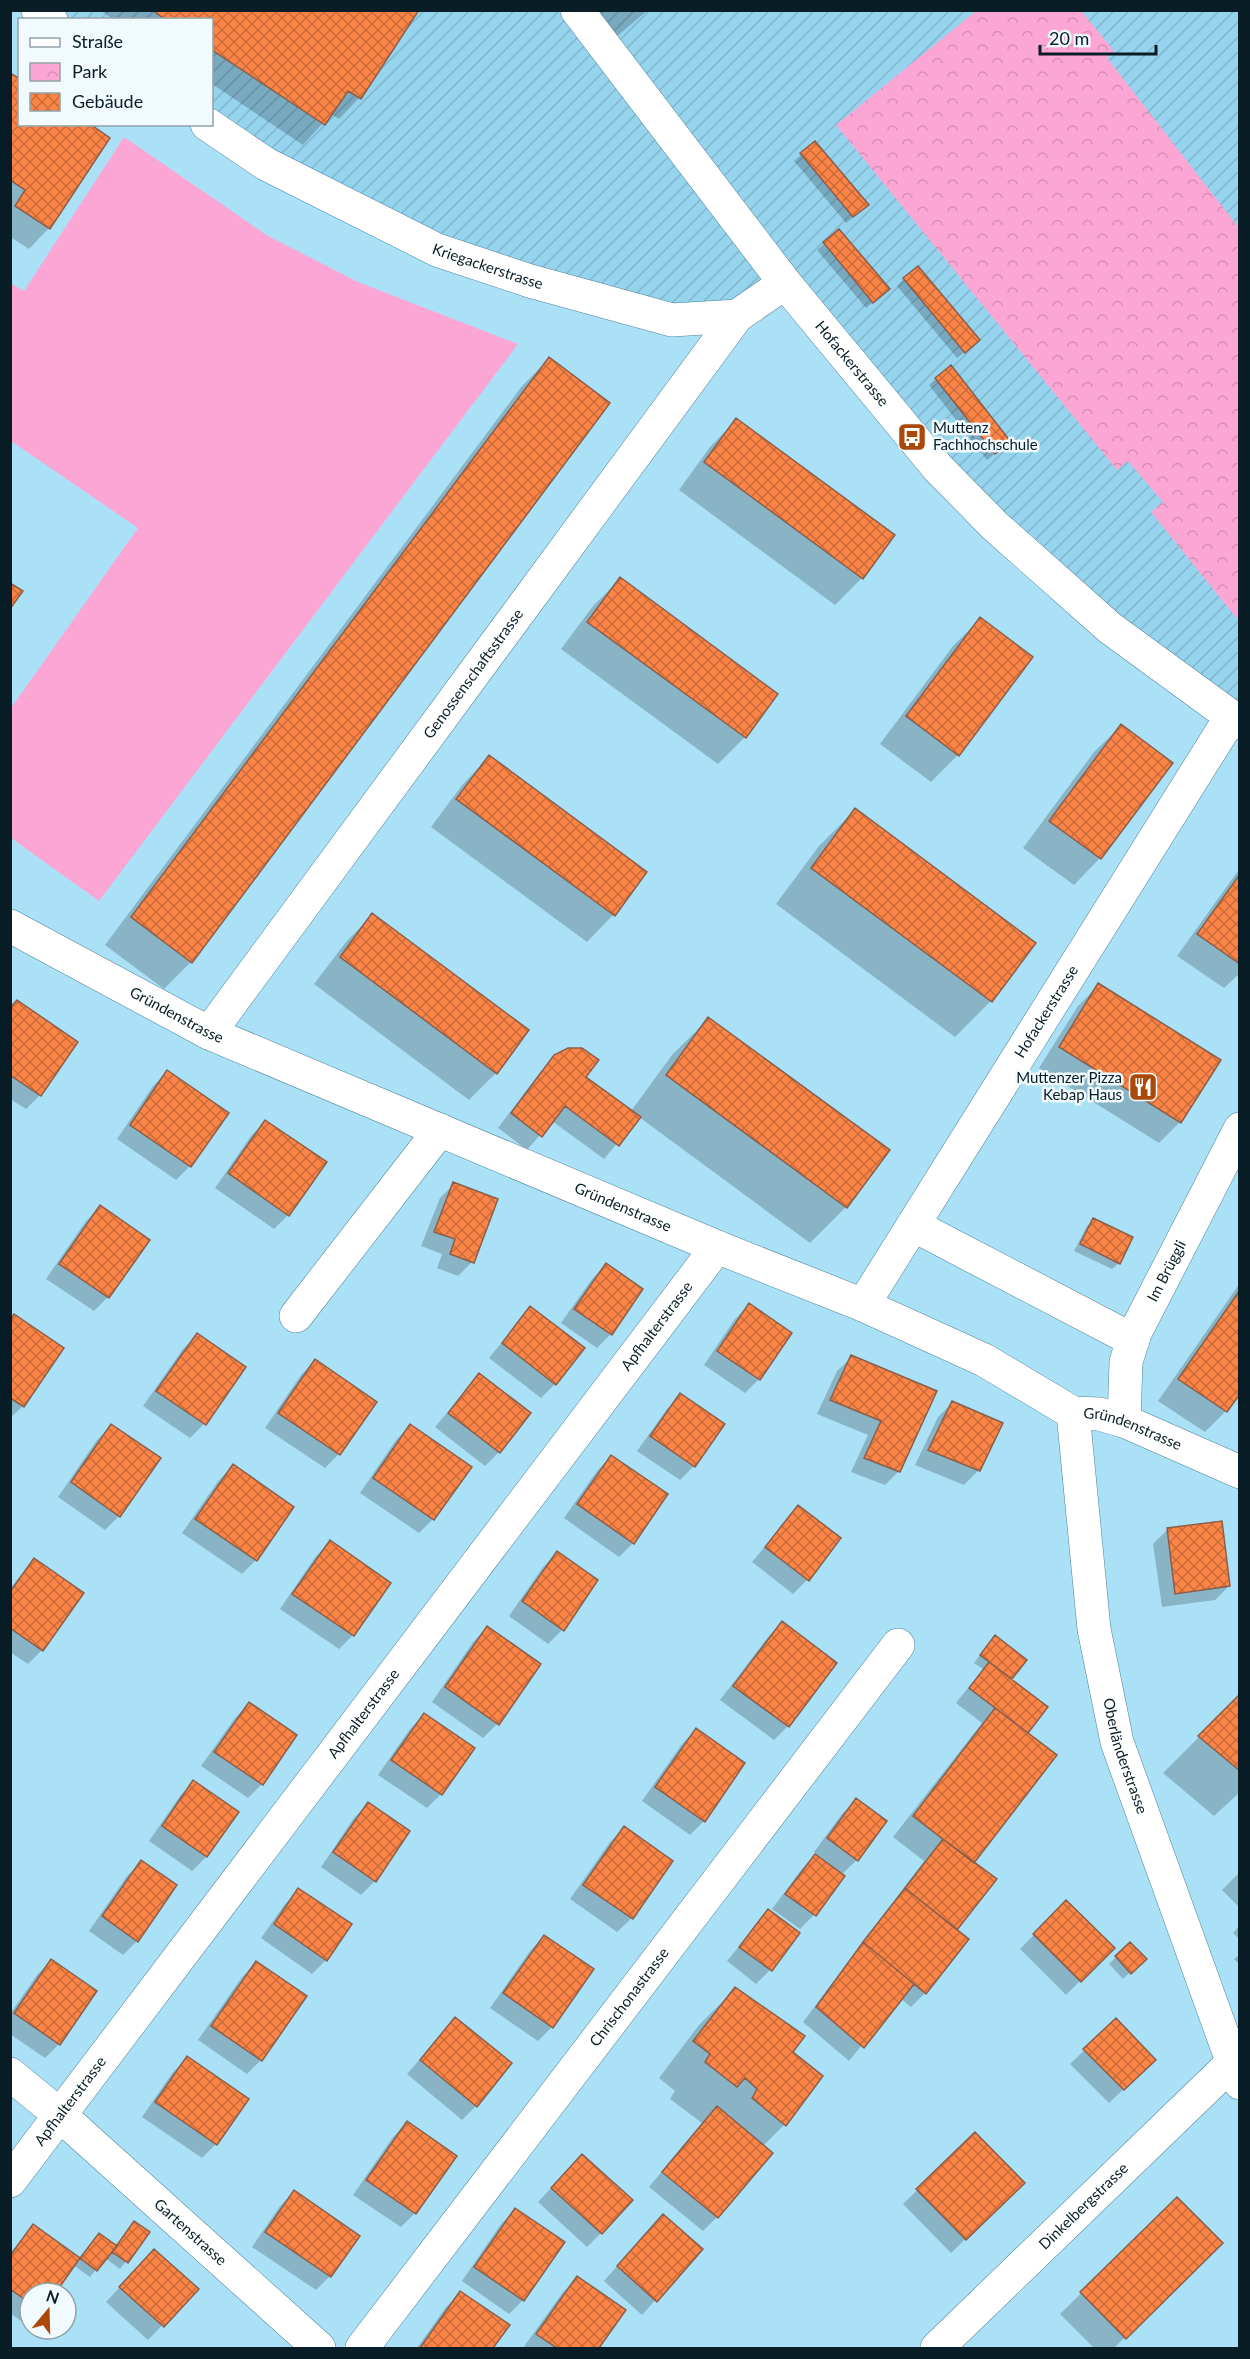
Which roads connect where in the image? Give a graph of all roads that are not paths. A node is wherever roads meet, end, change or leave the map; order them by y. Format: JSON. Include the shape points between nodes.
{"nodes":[{"id":1,"x":577,"y":10,"type":"edge"},
{"id":2,"x":210,"y":126,"type":"edge"},
{"id":3,"x":785,"y":283,"type":"junction"},
{"id":4,"x":737,"y":316,"type":"junction"},
{"id":5,"x":1235,"y":720,"type":"edge"},
{"id":6,"x":10,"y":926,"type":"edge"},
{"id":7,"x":209,"y":1033,"type":"junction"},
{"id":8,"x":1239,"y":1129,"type":"edge"},
{"id":9,"x":440,"y":1130,"type":"junction"},
{"id":10,"x":913,"y":1225,"type":"junction"},
{"id":11,"x":717,"y":1247,"type":"junction"},
{"id":12,"x":862,"y":1305,"type":"junction"},
{"id":13,"x":296,"y":1316,"type":"dead end"},
{"id":14,"x":1133,"y":1340,"type":"junction"},
{"id":15,"x":1073,"y":1413,"type":"junction"},
{"id":16,"x":1124,"y":1421,"type":"junction"},
{"id":17,"x":1239,"y":1472,"type":"edge"},
{"id":18,"x":898,"y":1645,"type":"dead end"},
{"id":19,"x":10,"y":2074,"type":"edge"},
{"id":20,"x":1235,"y":2074,"type":"edge"},
{"id":21,"x":61,"y":2116,"type":"junction"},
{"id":22,"x":10,"y":2181,"type":"edge"},
{"id":23,"x":320,"y":2349,"type":"edge"},
{"id":24,"x":362,"y":2349,"type":"edge"},
{"id":25,"x":936,"y":2349,"type":"edge"}],
"edges":[{"from":1,"to":3,"type":"street","name":"Hofackerstrasse"},
{"from":2,"to":4,"type":"street","name":"Kriegackerstrasse","via":[[266,164],[437,250],[530,281],[672,320]]},
{"from":3,"to":4,"type":"street"},
{"from":3,"to":5,"type":"street","name":"Hofackerstrasse","via":[[885,406],[980,512],[1110,628]]},
{"from":4,"to":7,"type":"street","name":"Genossenschaftsstrasse"},
{"from":5,"to":10,"type":"street","name":"Hofackerstrasse"},
{"from":6,"to":7,"type":"street","name":"Gründenstrasse"},
{"from":7,"to":9,"type":"street","name":"Gründenstrasse"},
{"from":8,"to":14,"type":"street","name":"Im Brüggli"},
{"from":9,"to":11,"type":"street","name":"Gründenstrasse"},
{"from":9,"to":13,"type":"street"},
{"from":10,"to":12,"type":"street","name":"Hofackerstrasse"},
{"from":10,"to":14,"type":"street"},
{"from":11,"to":12,"type":"street","name":"Gründenstrasse"},
{"from":11,"to":21,"type":"street","name":"Apfhalterstrasse"},
{"from":12,"to":15,"type":"street","name":"Gründenstrasse","via":[[984,1360]]},
{"from":14,"to":16,"type":"street","name":"Im Brüggli","via":[[1126,1362]]},
{"from":15,"to":16,"type":"street","name":"Gründenstrasse","via":[[1099,1414]]},
{"from":15,"to":20,"type":"street","name":"Oberländerstrasse","via":[[1094,1629],[1118,1742]]},
{"from":16,"to":17,"type":"street","name":"Gründenstrasse"},
{"from":18,"to":24,"type":"street","name":"Chrischonastrasse"},
{"from":19,"to":21,"type":"street","name":"Gartenstrasse"},
{"from":20,"to":25,"type":"street","name":"Dinkelbergstrasse"},
{"from":21,"to":22,"type":"street","name":"Apfhalterstrasse"},
{"from":21,"to":23,"type":"street","name":"Gartenstrasse"}]}
